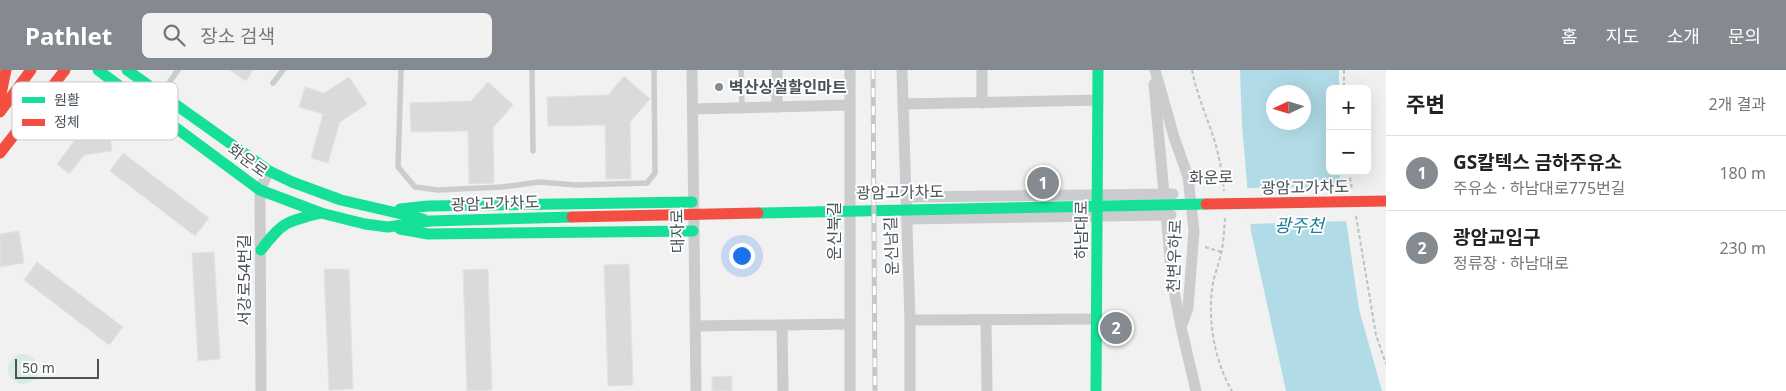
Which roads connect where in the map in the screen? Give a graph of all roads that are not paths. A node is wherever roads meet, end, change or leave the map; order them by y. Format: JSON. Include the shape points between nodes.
{"nodes":[{"id":1,"x":6,"y":70,"type":"edge"},
{"id":2,"x":31,"y":70,"type":"edge"},
{"id":3,"x":65,"y":70,"type":"edge"},
{"id":4,"x":98,"y":70,"type":"edge"},
{"id":5,"x":127,"y":70,"type":"edge"},
{"id":6,"x":178,"y":70,"type":"edge"},
{"id":7,"x":284,"y":70,"type":"edge"},
{"id":8,"x":401,"y":70,"type":"edge"},
{"id":9,"x":532,"y":70,"type":"edge"},
{"id":10,"x":654,"y":70,"type":"edge"},
{"id":11,"x":692,"y":70,"type":"edge"},
{"id":12,"x":741,"y":70,"type":"edge"},
{"id":13,"x":777,"y":70,"type":"edge"},
{"id":14,"x":850,"y":70,"type":"edge"},
{"id":15,"x":902,"y":70,"type":"edge"},
{"id":16,"x":982,"y":70,"type":"edge"},
{"id":17,"x":1098,"y":70,"type":"edge"},
{"id":18,"x":1154,"y":70,"type":"edge"},
{"id":19,"x":22,"y":82,"type":"edge"},
{"id":20,"x":56,"y":82,"type":"edge"},
{"id":21,"x":114,"y":82,"type":"edge"},
{"id":22,"x":144,"y":82,"type":"edge"},
{"id":23,"x":170,"y":82,"type":"edge"},
{"id":24,"x":273,"y":83,"type":"dead end"},
{"id":25,"x":12,"y":96,"type":"edge"},
{"id":26,"x":0,"y":98,"type":"edge"},
{"id":27,"x":1098,"y":100,"type":"junction"},
{"id":28,"x":982,"y":102,"type":"junction"},
{"id":29,"x":903,"y":104,"type":"junction"},
{"id":30,"x":850,"y":105,"type":"junction"},
{"id":31,"x":178,"y":106,"type":"edge"},
{"id":32,"x":777,"y":106,"type":"junction"},
{"id":33,"x":742,"y":107,"type":"junction"},
{"id":34,"x":693,"y":109,"type":"junction"},
{"id":35,"x":0,"y":112,"type":"edge"},
{"id":36,"x":178,"y":129,"type":"edge"},
{"id":37,"x":12,"y":138,"type":"edge"},
{"id":38,"x":532,"y":151,"type":"dead end"},
{"id":39,"x":0,"y":153,"type":"edge"},
{"id":40,"x":269,"y":171,"type":"junction"},
{"id":41,"x":260,"y":190,"type":"junction"},
{"id":42,"x":1169,"y":194,"type":"junction"},
{"id":43,"x":1097,"y":196,"type":"junction"},
{"id":44,"x":906,"y":197,"type":"junction"},
{"id":45,"x":692,"y":202,"type":"junction"},
{"id":46,"x":1386,"y":202,"type":"edge"},
{"id":47,"x":1358,"y":205,"type":"junction"},
{"id":48,"x":390,"y":210,"type":"junction"},
{"id":49,"x":321,"y":212,"type":"junction"},
{"id":50,"x":1169,"y":215,"type":"junction"},
{"id":51,"x":1097,"y":216,"type":"junction"},
{"id":52,"x":907,"y":219,"type":"junction"},
{"id":53,"x":435,"y":221,"type":"junction"},
{"id":54,"x":388,"y":227,"type":"junction"},
{"id":55,"x":693,"y":230,"type":"junction"},
{"id":56,"x":261,"y":250,"type":"junction"},
{"id":57,"x":1096,"y":319,"type":"junction"},
{"id":58,"x":910,"y":320,"type":"junction"},
{"id":59,"x":986,"y":320,"type":"junction"},
{"id":60,"x":850,"y":324,"type":"junction"},
{"id":61,"x":695,"y":326,"type":"junction"},
{"id":62,"x":782,"y":326,"type":"junction"},
{"id":63,"x":1181,"y":327,"type":"junction"},
{"id":64,"x":261,"y":391,"type":"edge"},
{"id":65,"x":696,"y":391,"type":"edge"},
{"id":66,"x":783,"y":391,"type":"edge"},
{"id":67,"x":850,"y":391,"type":"edge"},
{"id":68,"x":910,"y":391,"type":"edge"},
{"id":69,"x":986,"y":391,"type":"edge"},
{"id":70,"x":1096,"y":391,"type":"edge"},
{"id":71,"x":1196,"y":391,"type":"edge"}],
"edges":[{"from":1,"to":26,"type":"street"},
{"from":2,"to":19,"type":"street"},
{"from":3,"to":20,"type":"street"},
{"from":4,"to":21,"type":"street","name":"화운로"},
{"from":5,"to":22,"type":"street","name":"화운로"},
{"from":6,"to":23,"type":"lane"},
{"from":7,"to":24,"type":"lane"},
{"from":8,"to":10,"type":"lane","via":[[398,167],[414,187],[438,190],[539,182],[647,184],[654,173]]},
{"from":9,"to":38,"type":"lane"},
{"from":11,"to":34,"type":"street","name":"대자로"},
{"from":12,"to":33,"type":"lane"},
{"from":13,"to":32,"type":"street"},
{"from":14,"to":30,"type":"street","name":"운신북길"},
{"from":15,"to":29,"type":"street","name":"운신남길"},
{"from":16,"to":28,"type":"street"},
{"from":17,"to":27,"type":"street","name":"하남대로"},
{"from":18,"to":42,"type":"street","name":"천변우하로"},
{"from":18,"to":63,"type":"street","name":"천변우하로","via":[[1188,177],[1194,231],[1188,308]]},
{"from":25,"to":35,"type":"street"},
{"from":27,"to":28,"type":"street"},
{"from":27,"to":43,"type":"street","name":"하남대로"},
{"from":28,"to":29,"type":"street"},
{"from":29,"to":44,"type":"street","name":"운신남길"},
{"from":30,"to":32,"type":"street"},
{"from":30,"to":60,"type":"street","name":"운신북길"},
{"from":31,"to":40,"type":"street","name":"화운로"},
{"from":32,"to":33,"type":"street"},
{"from":33,"to":34,"type":"street"},
{"from":34,"to":45,"type":"street","name":"대자로"},
{"from":36,"to":41,"type":"street","name":"화운로"},
{"from":37,"to":39,"type":"street"},
{"from":40,"to":41,"type":"street","name":"서강로54번길"},
{"from":40,"to":48,"type":"street","name":"화운로","via":[[341,200]]},
{"from":41,"to":49,"type":"street","name":"화운로"},
{"from":41,"to":56,"type":"street","name":"서강로54번길"},
{"from":42,"to":43,"type":"street","name":"화운로"},
{"from":42,"to":47,"type":"street","name":"화운로","via":[[1300,192]]},
{"from":43,"to":44,"type":"street","name":"화운로"},
{"from":43,"to":51,"type":"street","name":"하남대로"},
{"from":44,"to":52,"type":"street","name":"운신남길"},
{"from":45,"to":48,"type":"street","via":[[428,206]]},
{"from":45,"to":55,"type":"street","name":"대자로"},
{"from":46,"to":47,"type":"street"},
{"from":47,"to":50,"type":"street","via":[[1302,214]]},
{"from":47,"to":53,"type":"street","name":"광암고가차도","via":[[885,209]]},
{"from":48,"to":53,"type":"street","name":"화운로"},
{"from":49,"to":54,"type":"street","name":"화운로","via":[[345,220]]},
{"from":49,"to":56,"type":"street","via":[[289,221]]},
{"from":50,"to":51,"type":"street"},
{"from":50,"to":63,"type":"street","name":"천변우하로","via":[[1172,280]]},
{"from":51,"to":52,"type":"street"},
{"from":51,"to":57,"type":"street","name":"하남대로"},
{"from":52,"to":58,"type":"street","name":"운신남길"},
{"from":53,"to":54,"type":"street","name":"화운로"},
{"from":54,"to":55,"type":"street","via":[[428,234]]},
{"from":55,"to":61,"type":"street","name":"대자로"},
{"from":56,"to":64,"type":"street","name":"서강로54번길"},
{"from":57,"to":59,"type":"street"},
{"from":57,"to":70,"type":"street","name":"하남대로"},
{"from":58,"to":59,"type":"street"},
{"from":58,"to":68,"type":"street","name":"운신남길"},
{"from":59,"to":69,"type":"street"},
{"from":60,"to":62,"type":"street"},
{"from":60,"to":67,"type":"street","name":"운신북길"},
{"from":61,"to":62,"type":"street"},
{"from":61,"to":65,"type":"street","name":"대자로"},
{"from":62,"to":66,"type":"street"},
{"from":63,"to":71,"type":"street","name":"천변우하로"}]}
